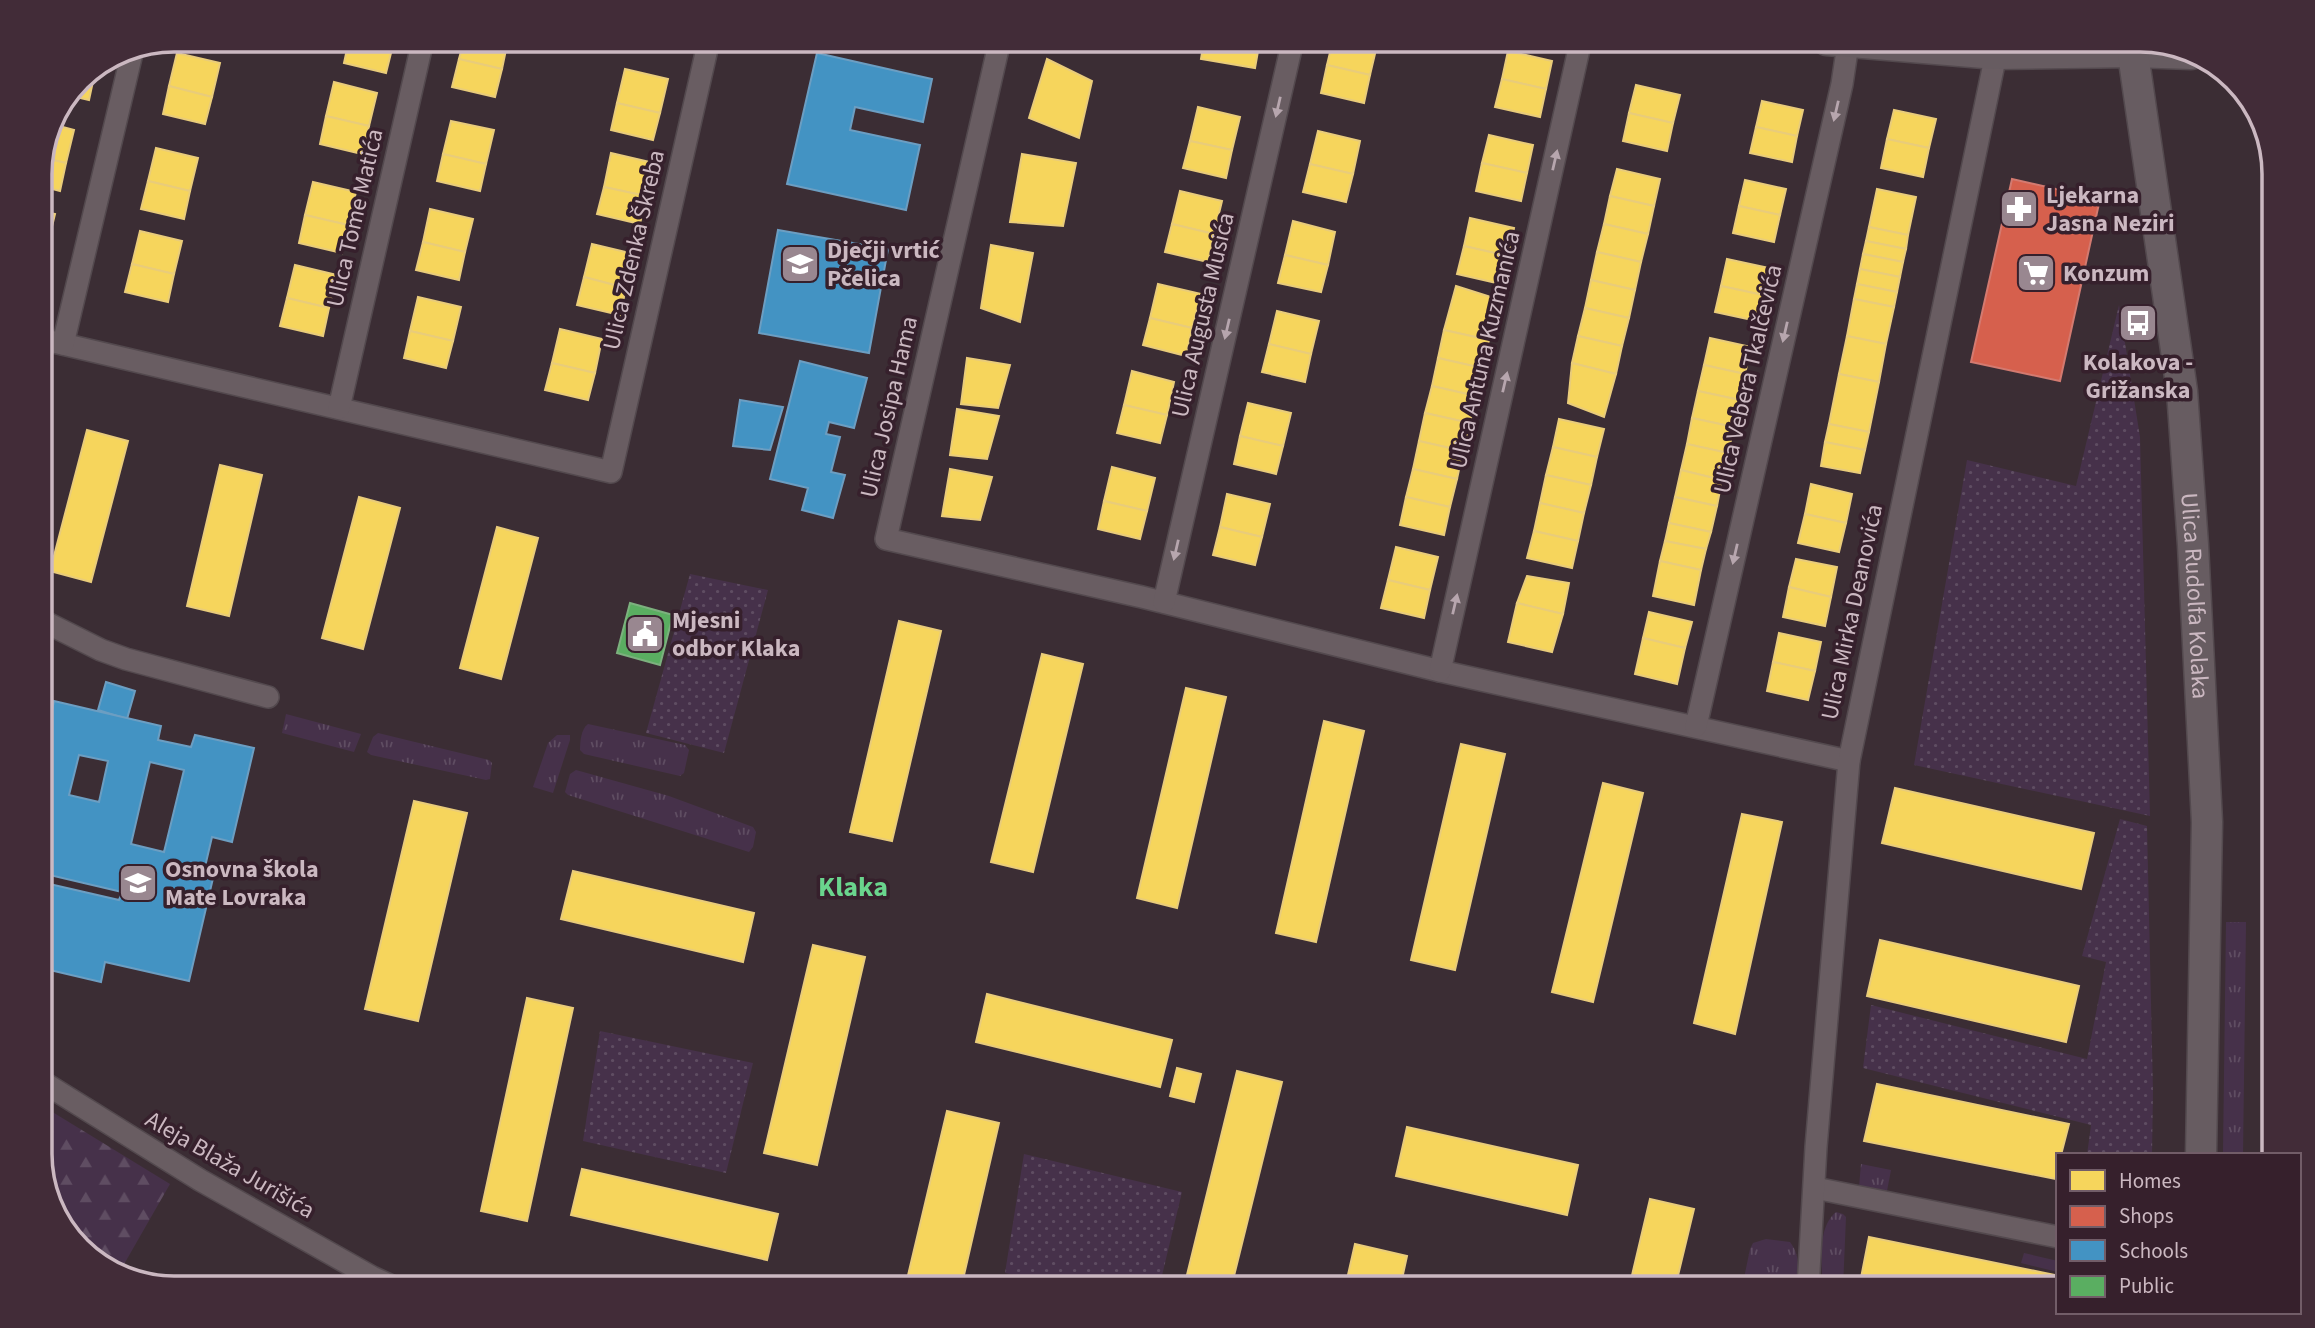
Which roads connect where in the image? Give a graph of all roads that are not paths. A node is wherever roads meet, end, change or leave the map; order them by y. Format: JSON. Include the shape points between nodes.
{"nodes":[{"id":1,"x":420,"y":52,"type":"edge"},
{"id":2,"x":706,"y":52,"type":"edge"},
{"id":3,"x":997,"y":52,"type":"edge"},
{"id":4,"x":1290,"y":52,"type":"edge"},
{"id":5,"x":1578,"y":52,"type":"edge"},
{"id":6,"x":1838,"y":52,"type":"edge"},
{"id":7,"x":1970,"y":52,"type":"edge"},
{"id":8,"x":2030,"y":52,"type":"edge"},
{"id":9,"x":2133,"y":52,"type":"edge"},
{"id":10,"x":1996,"y":54,"type":"junction"},
{"id":11,"x":130,"y":61,"type":"edge"},
{"id":12,"x":53,"y":342,"type":"edge"},
{"id":13,"x":63,"y":344,"type":"junction"},
{"id":14,"x":339,"y":408,"type":"junction"},
{"id":15,"x":1164,"y":602,"type":"junction"},
{"id":16,"x":53,"y":626,"type":"edge"},
{"id":17,"x":1440,"y":671,"type":"junction"},
{"id":18,"x":268,"y":696,"type":"dead end"},
{"id":19,"x":1696,"y":726,"type":"junction"},
{"id":20,"x":1849,"y":761,"type":"junction"},
{"id":21,"x":53,"y":1088,"type":"edge"},
{"id":22,"x":2201,"y":1153,"type":"edge"},
{"id":23,"x":1815,"y":1188,"type":"junction"},
{"id":24,"x":2056,"y":1237,"type":"edge"},
{"id":25,"x":374,"y":1276,"type":"edge"},
{"id":26,"x":1808,"y":1276,"type":"edge"}],
"edges":[{"from":1,"to":14,"type":"street","name":"Ulica Tome Matića"},
{"from":2,"to":14,"type":"street","name":"Ulica Zdenka Škreba","via":[[611,472]]},
{"from":3,"to":15,"type":"street","name":"Ulica Josipa Hama","via":[[886,540]]},
{"from":4,"to":15,"type":"street","name":"Ulica Augusta Musića","one_way":true},
{"from":17,"to":5,"type":"street","name":"Ulica Antuna Kuzmanića","one_way":true},
{"from":6,"to":19,"type":"street","name":"Ulica Vebera Tkalčevića","one_way":true,"via":[[1839,97]]},
{"from":7,"to":10,"type":"main road"},
{"from":8,"to":10,"type":"main road"},
{"from":9,"to":22,"type":"main road","name":"Ulica Rudolfa Kolaka","via":[[2182,391],[2193,545],[2207,822]]},
{"from":10,"to":20,"type":"street","name":"Ulica Mirka Deanovića"},
{"from":11,"to":13,"type":"street"},
{"from":12,"to":13,"type":"street"},
{"from":13,"to":14,"type":"street"},
{"from":15,"to":17,"type":"street"},
{"from":16,"to":18,"type":"street","via":[[126,659]]},
{"from":17,"to":19,"type":"street"},
{"from":19,"to":20,"type":"street"},
{"from":20,"to":23,"type":"street","name":"Ulica Mirka Deanovića"},
{"from":21,"to":25,"type":"street","name":"Aleja Blaža Jurišića","via":[[200,1180]]},
{"from":23,"to":24,"type":"street"},
{"from":23,"to":26,"type":"street","name":"Ulica Mirka Deanovića"}]}
